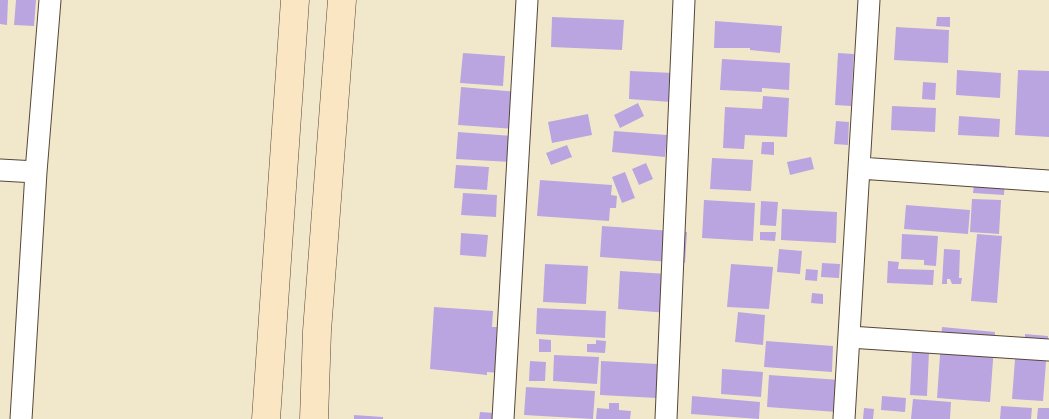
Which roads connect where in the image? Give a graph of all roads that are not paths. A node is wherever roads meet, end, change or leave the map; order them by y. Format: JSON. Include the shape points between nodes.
{"nodes":[{"id":1,"x":50,"y":0,"type":"edge"},
{"id":2,"x":295,"y":0,"type":"edge"},
{"id":3,"x":342,"y":0,"type":"edge"},
{"id":4,"x":527,"y":0,"type":"edge"},
{"id":5,"x":684,"y":0,"type":"edge"},
{"id":6,"x":869,"y":0,"type":"edge"},
{"id":7,"x":859,"y":168,"type":"junction"},
{"id":8,"x":0,"y":170,"type":"edge"},
{"id":9,"x":36,"y":172,"type":"junction"},
{"id":10,"x":1049,"y":181,"type":"edge"},
{"id":11,"x":849,"y":337,"type":"junction"},
{"id":12,"x":1049,"y":350,"type":"edge"},
{"id":13,"x":21,"y":419,"type":"edge"},
{"id":14,"x":266,"y":419,"type":"edge"},
{"id":15,"x":314,"y":419,"type":"edge"},
{"id":16,"x":503,"y":419,"type":"edge"},
{"id":17,"x":666,"y":419,"type":"edge"},
{"id":18,"x":844,"y":419,"type":"edge"}],
"edges":[{"from":1,"to":9,"type":"street"},
{"from":2,"to":14,"type":"street"},
{"from":3,"to":15,"type":"street","via":[[317,331]]},
{"from":4,"to":16,"type":"street"},
{"from":5,"to":17,"type":"street"},
{"from":6,"to":7,"type":"street"},
{"from":7,"to":10,"type":"street"},
{"from":7,"to":11,"type":"street"},
{"from":8,"to":9,"type":"street"},
{"from":9,"to":13,"type":"street"},
{"from":11,"to":12,"type":"street"},
{"from":11,"to":18,"type":"street"}]}
